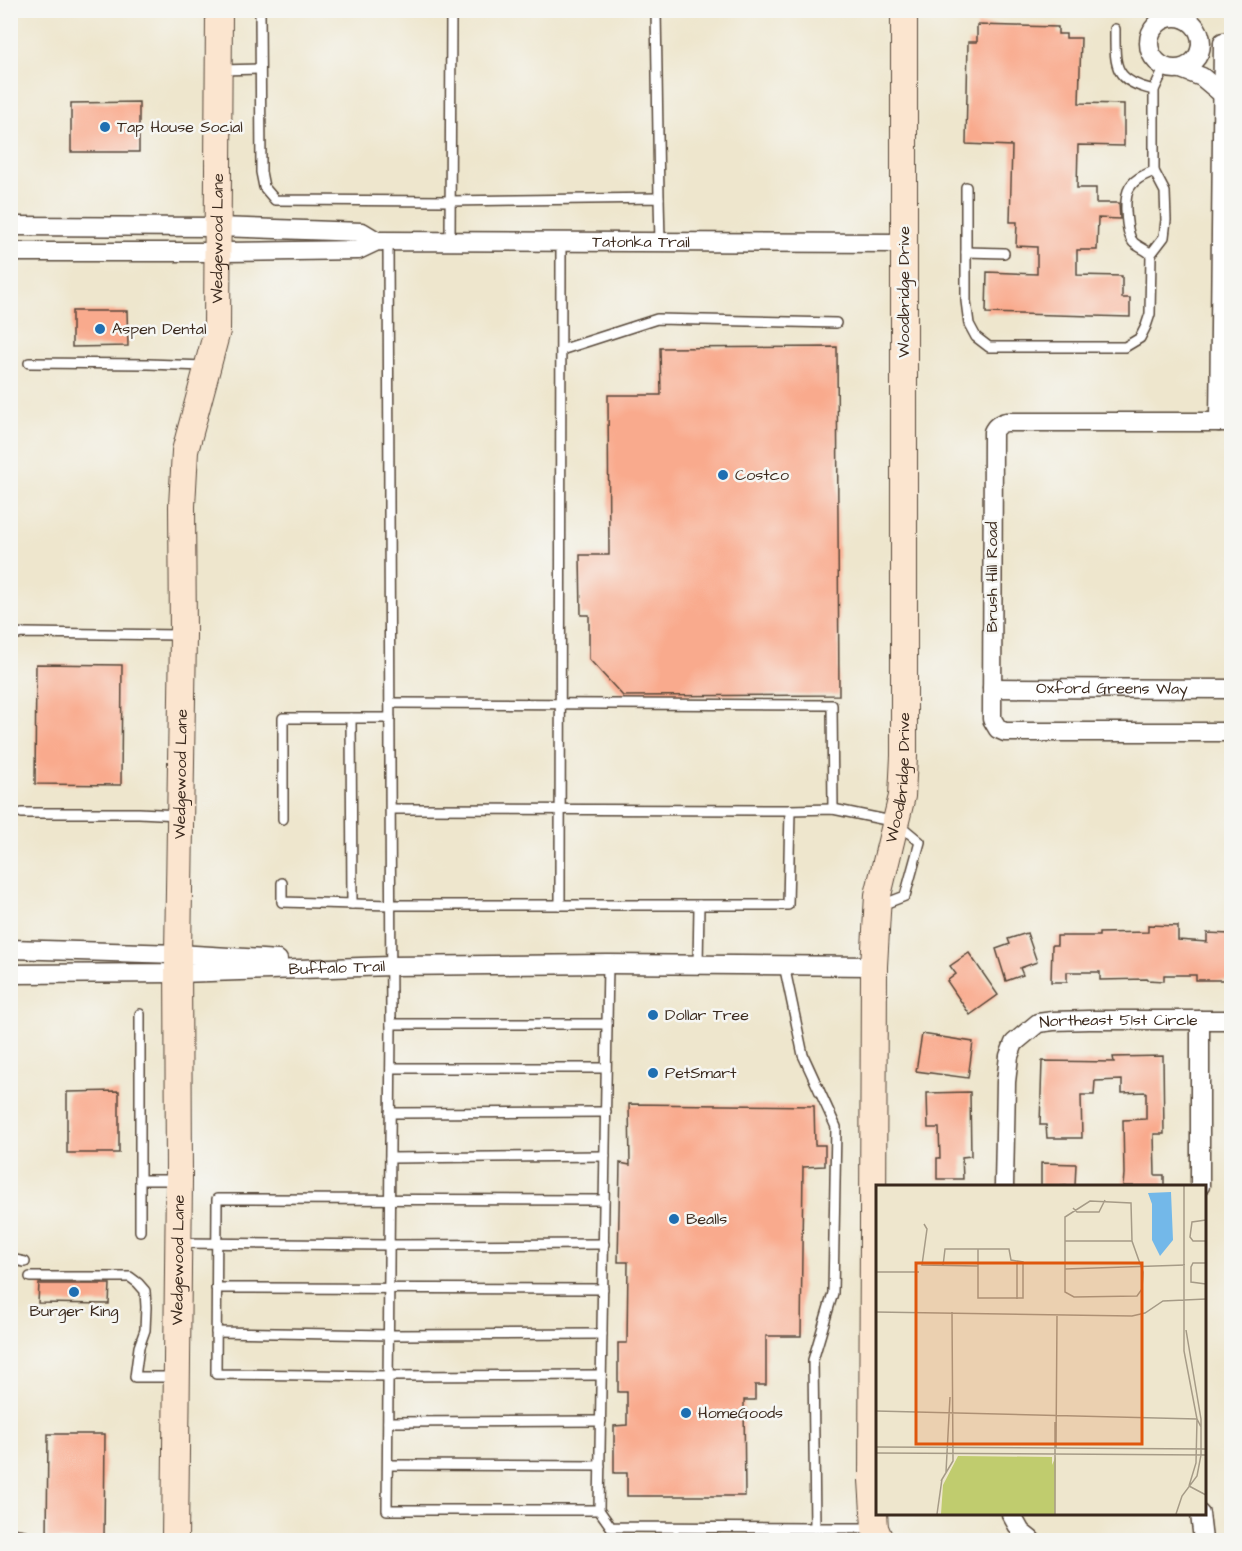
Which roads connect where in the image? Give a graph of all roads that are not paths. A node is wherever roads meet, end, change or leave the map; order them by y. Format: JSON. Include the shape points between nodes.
{"nodes":[{"id":1,"x":219,"y":10,"type":"edge"},
{"id":2,"x":260,"y":10,"type":"edge"},
{"id":3,"x":451,"y":10,"type":"edge"},
{"id":4,"x":656,"y":10,"type":"edge"},
{"id":5,"x":904,"y":10,"type":"edge"},
{"id":6,"x":1176,"y":14,"type":"edge"},
{"id":7,"x":1115,"y":29,"type":"dead end"},
{"id":8,"x":1200,"y":34,"type":"junction"},
{"id":9,"x":1227,"y":42,"type":"edge"},
{"id":10,"x":1199,"y":54,"type":"junction"},
{"id":11,"x":1173,"y":68,"type":"junction"},
{"id":12,"x":260,"y":69,"type":"junction"},
{"id":13,"x":218,"y":70,"type":"junction"},
{"id":14,"x":1154,"y":90,"type":"junction"},
{"id":15,"x":1221,"y":93,"type":"junction"},
{"id":16,"x":1154,"y":171,"type":"junction"},
{"id":17,"x":1226,"y":186,"type":"edge"},
{"id":18,"x":966,"y":187,"type":"dead end"},
{"id":19,"x":659,"y":198,"type":"junction"},
{"id":20,"x":450,"y":201,"type":"junction"},
{"id":21,"x":10,"y":226,"type":"edge"},
{"id":22,"x":218,"y":239,"type":"junction"},
{"id":23,"x":383,"y":242,"type":"junction"},
{"id":24,"x":450,"y":242,"type":"junction"},
{"id":25,"x":561,"y":242,"type":"junction"},
{"id":26,"x":660,"y":242,"type":"junction"},
{"id":27,"x":904,"y":243,"type":"junction"},
{"id":28,"x":10,"y":252,"type":"edge"},
{"id":29,"x":966,"y":252,"type":"junction"},
{"id":30,"x":1004,"y":253,"type":"dead end"},
{"id":31,"x":1151,"y":254,"type":"junction"},
{"id":32,"x":836,"y":322,"type":"dead end"},
{"id":33,"x":561,"y":350,"type":"junction"},
{"id":34,"x":29,"y":363,"type":"dead end"},
{"id":35,"x":208,"y":366,"type":"junction"},
{"id":36,"x":1225,"y":422,"type":"edge"},
{"id":37,"x":10,"y":628,"type":"edge"},
{"id":38,"x":22,"y":633,"type":"junction"},
{"id":39,"x":183,"y":634,"type":"junction"},
{"id":40,"x":10,"y":636,"type":"edge"},
{"id":41,"x":992,"y":688,"type":"junction"},
{"id":42,"x":1232,"y":689,"type":"edge"},
{"id":43,"x":390,"y":704,"type":"junction"},
{"id":44,"x":560,"y":704,"type":"junction"},
{"id":45,"x":351,"y":718,"type":"junction"},
{"id":46,"x":390,"y":718,"type":"junction"},
{"id":47,"x":1232,"y":732,"type":"edge"},
{"id":48,"x":391,"y":809,"type":"junction"},
{"id":49,"x":833,"y":809,"type":"junction"},
{"id":50,"x":561,"y":810,"type":"junction"},
{"id":51,"x":790,"y":810,"type":"junction"},
{"id":52,"x":22,"y":813,"type":"dead end"},
{"id":53,"x":181,"y":815,"type":"junction"},
{"id":54,"x":283,"y":819,"type":"dead end"},
{"id":55,"x":896,"y":822,"type":"junction"},
{"id":56,"x":282,"y":883,"type":"dead end"},
{"id":57,"x":352,"y":904,"type":"junction"},
{"id":58,"x":391,"y":905,"type":"junction"},
{"id":59,"x":560,"y":905,"type":"junction"},
{"id":60,"x":699,"y":905,"type":"junction"},
{"id":61,"x":10,"y":949,"type":"edge"},
{"id":62,"x":179,"y":964,"type":"junction"},
{"id":63,"x":608,"y":964,"type":"junction"},
{"id":64,"x":698,"y":965,"type":"junction"},
{"id":65,"x":784,"y":965,"type":"junction"},
{"id":66,"x":391,"y":966,"type":"junction"},
{"id":67,"x":874,"y":966,"type":"junction"},
{"id":68,"x":10,"y":974,"type":"edge"},
{"id":69,"x":140,"y":1014,"type":"dead end"},
{"id":70,"x":1200,"y":1020,"type":"junction"},
{"id":71,"x":1232,"y":1020,"type":"edge"},
{"id":72,"x":391,"y":1024,"type":"junction"},
{"id":73,"x":607,"y":1024,"type":"junction"},
{"id":74,"x":391,"y":1068,"type":"junction"},
{"id":75,"x":606,"y":1068,"type":"junction"},
{"id":76,"x":606,"y":1112,"type":"junction"},
{"id":77,"x":390,"y":1113,"type":"junction"},
{"id":78,"x":605,"y":1156,"type":"junction"},
{"id":79,"x":390,"y":1158,"type":"junction"},
{"id":80,"x":140,"y":1180,"type":"junction"},
{"id":81,"x":179,"y":1180,"type":"junction"},
{"id":82,"x":1004,"y":1185,"type":"edge"},
{"id":83,"x":1200,"y":1185,"type":"edge"},
{"id":84,"x":390,"y":1200,"type":"junction"},
{"id":85,"x":604,"y":1200,"type":"junction"},
{"id":86,"x":140,"y":1231,"type":"dead end"},
{"id":87,"x":178,"y":1243,"type":"junction"},
{"id":88,"x":216,"y":1244,"type":"junction"},
{"id":89,"x":604,"y":1244,"type":"junction"},
{"id":90,"x":389,"y":1245,"type":"junction"},
{"id":91,"x":30,"y":1277,"type":"dead end"},
{"id":92,"x":216,"y":1288,"type":"junction"},
{"id":93,"x":389,"y":1289,"type":"junction"},
{"id":94,"x":603,"y":1289,"type":"junction"},
{"id":95,"x":216,"y":1332,"type":"junction"},
{"id":96,"x":602,"y":1334,"type":"junction"},
{"id":97,"x":388,"y":1335,"type":"junction"},
{"id":98,"x":601,"y":1375,"type":"junction"},
{"id":99,"x":388,"y":1376,"type":"junction"},
{"id":100,"x":177,"y":1377,"type":"junction"},
{"id":101,"x":601,"y":1421,"type":"junction"},
{"id":102,"x":388,"y":1422,"type":"junction"},
{"id":103,"x":388,"y":1465,"type":"junction"},
{"id":104,"x":600,"y":1466,"type":"junction"},
{"id":105,"x":599,"y":1510,"type":"junction"},
{"id":106,"x":1012,"y":1515,"type":"edge"},
{"id":107,"x":1200,"y":1515,"type":"edge"},
{"id":108,"x":814,"y":1528,"type":"junction"},
{"id":109,"x":10,"y":1533,"type":"edge"},
{"id":110,"x":878,"y":1534,"type":"edge"},
{"id":111,"x":10,"y":1538,"type":"edge"},
{"id":112,"x":174,"y":1540,"type":"edge"},
{"id":113,"x":1031,"y":1540,"type":"edge"},
{"id":114,"x":1203,"y":1540,"type":"edge"}],
"edges":[{"from":1,"to":13,"type":"street","name":"Wedgewood Lane"},
{"from":2,"to":12,"type":"lane"},
{"from":3,"to":20,"type":"lane"},
{"from":4,"to":19,"type":"lane"},
{"from":5,"to":27,"type":"street","name":"Woodbridge Drive"},
{"from":6,"to":8,"type":"street"},
{"from":6,"to":11,"type":"street","via":[[1153,29],[1149,47],[1158,63]]},
{"from":7,"to":14,"type":"lane","via":[[1119,71],[1139,86]]},
{"from":8,"to":9,"type":"street"},
{"from":8,"to":10,"type":"street"},
{"from":9,"to":10,"type":"street"},
{"from":9,"to":15,"type":"street"},
{"from":10,"to":11,"type":"street","via":[[1189,66]]},
{"from":11,"to":14,"type":"lane"},
{"from":11,"to":15,"type":"street","via":[[1202,76]]},
{"from":12,"to":13,"type":"lane"},
{"from":12,"to":20,"type":"lane","via":[[261,172],[264,187],[275,200]]},
{"from":13,"to":22,"type":"street","name":"Wedgewood Lane"},
{"from":14,"to":16,"type":"lane"},
{"from":15,"to":17,"type":"street"},
{"from":16,"to":31,"type":"lane","via":[[1165,192],[1166,220],[1164,237]]},
{"from":16,"to":31,"type":"lane","via":[[1137,178],[1128,191],[1126,212],[1133,243]]},
{"from":17,"to":36,"type":"street"},
{"from":18,"to":29,"type":"lane"},
{"from":19,"to":20,"type":"lane"},
{"from":19,"to":26,"type":"lane"},
{"from":20,"to":24,"type":"lane"},
{"from":21,"to":22,"type":"street"},
{"from":22,"to":23,"type":"street","via":[[358,250]]},
{"from":22,"to":23,"type":"street","via":[[362,232]]},
{"from":22,"to":28,"type":"street"},
{"from":22,"to":35,"type":"street","name":"Wedgewood Lane","via":[[217,331]]},
{"from":23,"to":24,"type":"street","name":"Tatonka Trail"},
{"from":23,"to":43,"type":"lane"},
{"from":24,"to":25,"type":"street","name":"Tatonka Trail"},
{"from":25,"to":26,"type":"street","name":"Tatonka Trail"},
{"from":25,"to":33,"type":"lane"},
{"from":26,"to":27,"type":"street","name":"Tatonka Trail"},
{"from":27,"to":55,"type":"street","name":"Woodbridge Drive","via":[[904,756]]},
{"from":29,"to":30,"type":"lane"},
{"from":29,"to":31,"type":"lane","via":[[969,324],[976,337],[990,347],[1125,348],[1140,338],[1150,314]]},
{"from":32,"to":33,"type":"lane","via":[[657,319]]},
{"from":33,"to":44,"type":"lane"},
{"from":34,"to":35,"type":"lane"},
{"from":35,"to":39,"type":"street","name":"Wedgewood Lane","via":[[185,451]]},
{"from":36,"to":41,"type":"street","name":"Brush Hill Road","via":[[1006,422],[994,429]]},
{"from":37,"to":38,"type":"lane"},
{"from":38,"to":39,"type":"lane"},
{"from":38,"to":40,"type":"lane"},
{"from":39,"to":53,"type":"street","name":"Wedgewood Lane"},
{"from":41,"to":42,"type":"street","name":"Oxford Greens Way"},
{"from":41,"to":47,"type":"street","name":"Brush Hill Road","via":[[992,719],[1005,732]]},
{"from":43,"to":44,"type":"lane"},
{"from":43,"to":46,"type":"lane"},
{"from":44,"to":49,"type":"lane","via":[[832,705]]},
{"from":44,"to":50,"type":"lane"},
{"from":45,"to":46,"type":"lane"},
{"from":45,"to":54,"type":"lane","via":[[283,718]]},
{"from":45,"to":57,"type":"lane"},
{"from":46,"to":48,"type":"lane"},
{"from":48,"to":50,"type":"lane"},
{"from":48,"to":58,"type":"lane"},
{"from":49,"to":51,"type":"lane"},
{"from":49,"to":55,"type":"lane"},
{"from":50,"to":51,"type":"lane"},
{"from":50,"to":59,"type":"lane"},
{"from":51,"to":60,"type":"lane","via":[[788,905]]},
{"from":52,"to":53,"type":"lane"},
{"from":53,"to":62,"type":"street","name":"Wedgewood Lane"},
{"from":55,"to":67,"type":"street","name":"Woodbridge Drive","via":[[878,895]]},
{"from":56,"to":57,"type":"lane","via":[[282,902]]},
{"from":57,"to":58,"type":"lane"},
{"from":58,"to":59,"type":"lane"},
{"from":58,"to":66,"type":"lane"},
{"from":59,"to":60,"type":"lane"},
{"from":60,"to":64,"type":"lane"},
{"from":61,"to":62,"type":"street","name":"Buffalo Trail"},
{"from":62,"to":66,"type":"street","name":"Buffalo Trail"},
{"from":62,"to":68,"type":"street","name":"Buffalo Trail"},
{"from":62,"to":81,"type":"street","name":"Wedgewood Lane"},
{"from":63,"to":64,"type":"street","name":"Buffalo Trail"},
{"from":63,"to":66,"type":"street","name":"Buffalo Trail"},
{"from":63,"to":73,"type":"lane"},
{"from":64,"to":65,"type":"street","name":"Buffalo Trail"},
{"from":65,"to":67,"type":"street","name":"Buffalo Trail"},
{"from":65,"to":108,"type":"lane","via":[[803,1055],[836,1127],[833,1293],[813,1360]]},
{"from":66,"to":72,"type":"lane"},
{"from":67,"to":110,"type":"street","name":"Woodbridge Drive","via":[[872,1480]]},
{"from":69,"to":80,"type":"lane"},
{"from":70,"to":71,"type":"street","name":"Northeast 51st Circle"},
{"from":70,"to":82,"type":"street","name":"Northeast 51st Circle","via":[[1053,1021],[1038,1023],[1014,1043],[1006,1082]]},
{"from":70,"to":83,"type":"street"},
{"from":72,"to":73,"type":"lane"},
{"from":72,"to":74,"type":"lane"},
{"from":73,"to":75,"type":"lane"},
{"from":74,"to":75,"type":"lane"},
{"from":74,"to":77,"type":"lane"},
{"from":75,"to":76,"type":"lane"},
{"from":76,"to":77,"type":"lane"},
{"from":76,"to":78,"type":"lane"},
{"from":77,"to":79,"type":"lane"},
{"from":78,"to":79,"type":"lane"},
{"from":78,"to":85,"type":"lane"},
{"from":79,"to":84,"type":"lane"},
{"from":80,"to":81,"type":"lane"},
{"from":80,"to":86,"type":"lane"},
{"from":81,"to":87,"type":"street","name":"Wedgewood Lane"},
{"from":84,"to":85,"type":"lane"},
{"from":84,"to":88,"type":"lane","via":[[217,1199]]},
{"from":84,"to":90,"type":"lane"},
{"from":85,"to":89,"type":"lane"},
{"from":87,"to":88,"type":"lane"},
{"from":87,"to":100,"type":"street","name":"Wedgewood Lane"},
{"from":88,"to":90,"type":"lane"},
{"from":88,"to":92,"type":"lane"},
{"from":89,"to":90,"type":"lane"},
{"from":89,"to":94,"type":"lane"},
{"from":90,"to":93,"type":"lane"},
{"from":91,"to":100,"type":"lane","via":[[130,1277],[145,1291],[146,1307],[135,1377]]},
{"from":92,"to":93,"type":"lane"},
{"from":92,"to":95,"type":"lane"},
{"from":93,"to":94,"type":"lane"},
{"from":93,"to":97,"type":"lane"},
{"from":94,"to":96,"type":"lane"},
{"from":95,"to":97,"type":"lane"},
{"from":95,"to":99,"type":"lane","via":[[216,1374]]},
{"from":96,"to":97,"type":"lane"},
{"from":96,"to":98,"type":"lane"},
{"from":97,"to":99,"type":"lane"},
{"from":98,"to":99,"type":"lane"},
{"from":98,"to":101,"type":"lane"},
{"from":99,"to":102,"type":"lane"},
{"from":100,"to":112,"type":"street","name":"Wedgewood Lane"},
{"from":101,"to":102,"type":"lane"},
{"from":101,"to":104,"type":"lane"},
{"from":102,"to":103,"type":"lane"},
{"from":103,"to":104,"type":"lane"},
{"from":103,"to":105,"type":"lane","via":[[387,1510]]},
{"from":104,"to":105,"type":"lane"},
{"from":105,"to":108,"type":"lane","via":[[611,1527]]},
{"from":106,"to":113,"type":"street"},
{"from":107,"to":114,"type":"street"},
{"from":108,"to":110,"type":"lane"},
{"from":109,"to":111,"type":"lane","via":[[24,1535]]}]}
